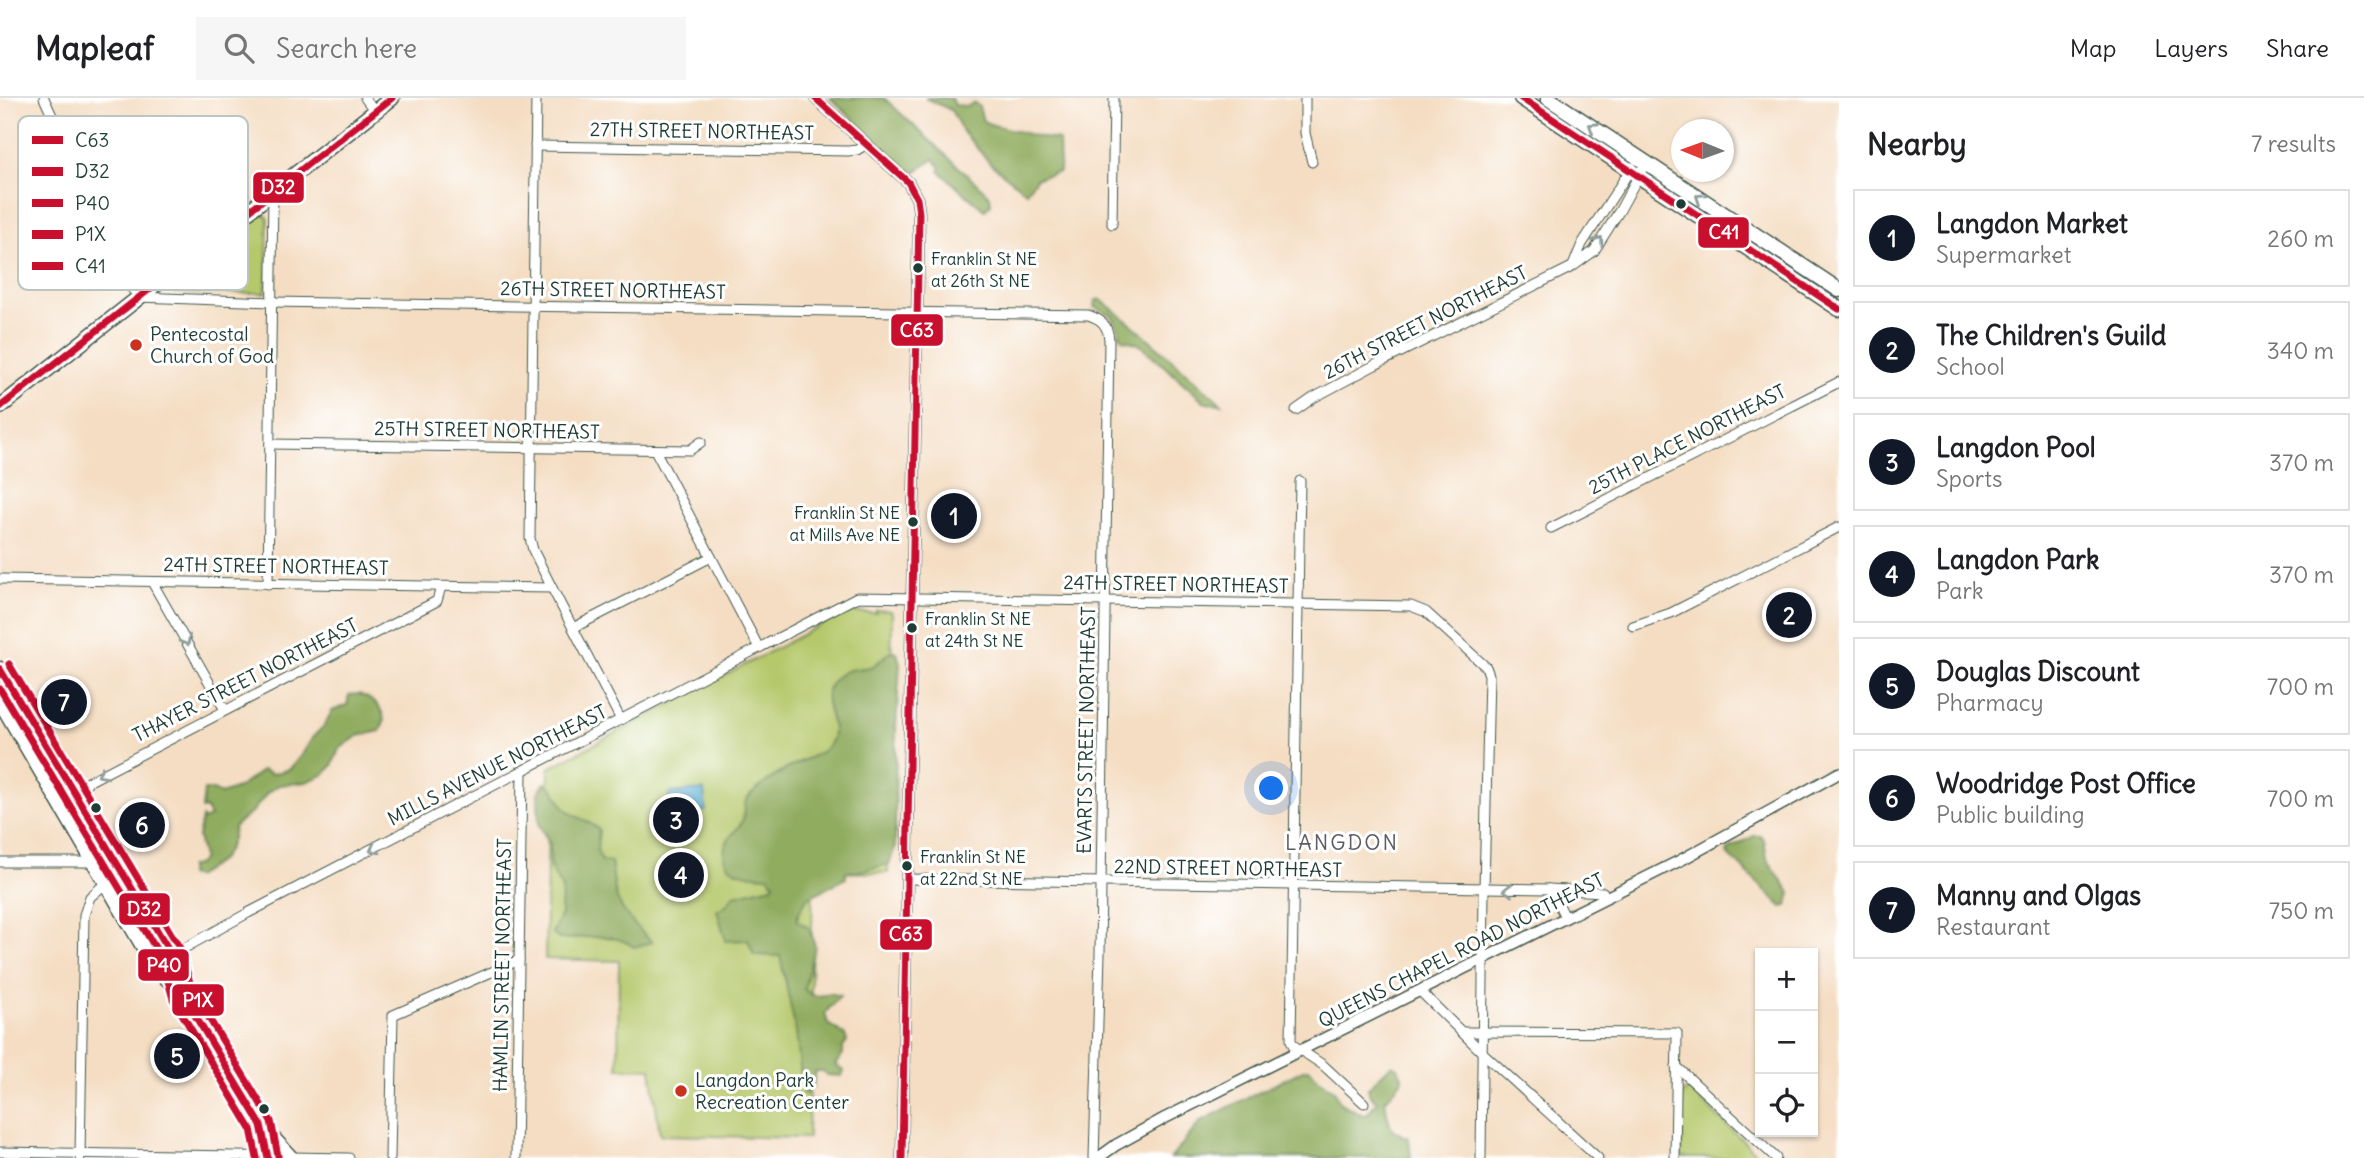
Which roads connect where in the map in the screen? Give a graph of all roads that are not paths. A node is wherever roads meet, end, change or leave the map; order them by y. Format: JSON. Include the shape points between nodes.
{"nodes":[{"id":1,"x":44,"y":98,"type":"edge"},
{"id":2,"x":365,"y":98,"type":"edge"},
{"id":3,"x":392,"y":98,"type":"edge"},
{"id":4,"x":537,"y":98,"type":"edge"},
{"id":5,"x":815,"y":98,"type":"edge"},
{"id":6,"x":1114,"y":98,"type":"edge"},
{"id":7,"x":1305,"y":98,"type":"edge"},
{"id":8,"x":1521,"y":98,"type":"edge"},
{"id":9,"x":1548,"y":98,"type":"edge"},
{"id":10,"x":375,"y":111,"type":"junction"},
{"id":11,"x":52,"y":116,"type":"edge"},
{"id":12,"x":865,"y":145,"type":"junction"},
{"id":13,"x":535,"y":146,"type":"junction"},
{"id":14,"x":1642,"y":159,"type":"junction"},
{"id":15,"x":1312,"y":162,"type":"dead end"},
{"id":16,"x":1634,"y":173,"type":"junction"},
{"id":17,"x":273,"y":192,"type":"junction"},
{"id":18,"x":248,"y":212,"type":"edge"},
{"id":19,"x":1112,"y":224,"type":"dead end"},
{"id":20,"x":1768,"y":243,"type":"junction"},
{"id":21,"x":1759,"y":256,"type":"junction"},
{"id":22,"x":133,"y":290,"type":"edge"},
{"id":23,"x":148,"y":290,"type":"edge"},
{"id":24,"x":1839,"y":290,"type":"edge"},
{"id":25,"x":139,"y":297,"type":"junction"},
{"id":26,"x":271,"y":302,"type":"junction"},
{"id":27,"x":533,"y":306,"type":"junction"},
{"id":28,"x":1839,"y":309,"type":"edge"},
{"id":29,"x":917,"y":312,"type":"junction"},
{"id":30,"x":1088,"y":315,"type":"joint"},
{"id":31,"x":1839,"y":382,"type":"edge"},
{"id":32,"x":0,"y":407,"type":"edge"},
{"id":33,"x":1296,"y":410,"type":"dead end"},
{"id":34,"x":701,"y":442,"type":"dead end"},
{"id":35,"x":270,"y":444,"type":"junction"},
{"id":36,"x":530,"y":448,"type":"junction"},
{"id":37,"x":655,"y":450,"type":"junction"},
{"id":38,"x":1300,"y":481,"type":"dead end"},
{"id":39,"x":1839,"y":527,"type":"edge"},
{"id":40,"x":1552,"y":528,"type":"dead end"},
{"id":41,"x":711,"y":556,"type":"junction"},
{"id":42,"x":0,"y":579,"type":"edge"},
{"id":43,"x":152,"y":582,"type":"junction"},
{"id":44,"x":268,"y":583,"type":"junction"},
{"id":45,"x":441,"y":587,"type":"junction"},
{"id":46,"x":552,"y":588,"type":"junction"},
{"id":47,"x":857,"y":597,"type":"joint"},
{"id":48,"x":912,"y":598,"type":"junction"},
{"id":49,"x":1105,"y":601,"type":"junction"},
{"id":50,"x":1298,"y":604,"type":"junction"},
{"id":51,"x":1633,"y":626,"type":"dead end"},
{"id":52,"x":573,"y":628,"type":"junction"},
{"id":53,"x":758,"y":648,"type":"junction"},
{"id":54,"x":0,"y":669,"type":"edge"},
{"id":55,"x":0,"y":701,"type":"edge"},
{"id":56,"x":225,"y":710,"type":"junction"},
{"id":57,"x":621,"y":720,"type":"junction"},
{"id":58,"x":522,"y":773,"type":"junction"},
{"id":59,"x":1839,"y":773,"type":"edge"},
{"id":60,"x":73,"y":789,"type":"junction"},
{"id":61,"x":57,"y":798,"type":"junction"},
{"id":62,"x":109,"y":852,"type":"junction"},
{"id":63,"x":0,"y":862,"type":"edge"},
{"id":64,"x":93,"y":862,"type":"junction"},
{"id":65,"x":907,"y":879,"type":"junction"},
{"id":66,"x":1101,"y":883,"type":"junction"},
{"id":67,"x":106,"y":884,"type":"junction"},
{"id":68,"x":1293,"y":886,"type":"junction"},
{"id":69,"x":1549,"y":889,"type":"junction"},
{"id":70,"x":1484,"y":890,"type":"junction"},
{"id":71,"x":1603,"y":892,"type":"dead end"},
{"id":72,"x":1565,"y":917,"type":"junction"},
{"id":73,"x":172,"y":955,"type":"junction"},
{"id":74,"x":1483,"y":958,"type":"junction"},
{"id":75,"x":519,"y":960,"type":"junction"},
{"id":76,"x":154,"y":965,"type":"junction"},
{"id":77,"x":1420,"y":991,"type":"junction"},
{"id":78,"x":182,"y":994,"type":"junction"},
{"id":79,"x":1482,"y":1031,"type":"junction"},
{"id":80,"x":1462,"y":1032,"type":"junction"},
{"id":81,"x":1300,"y":1051,"type":"junction"},
{"id":82,"x":1482,"y":1052,"type":"junction"},
{"id":83,"x":1676,"y":1066,"type":"junction"},
{"id":84,"x":1364,"y":1103,"type":"dead end"},
{"id":85,"x":261,"y":1125,"type":"junction"},
{"id":86,"x":0,"y":1152,"type":"edge"},
{"id":87,"x":80,"y":1156,"type":"edge"},
{"id":88,"x":268,"y":1157,"type":"edge"},
{"id":89,"x":290,"y":1157,"type":"edge"},
{"id":90,"x":349,"y":1158,"type":"edge"},
{"id":91,"x":390,"y":1158,"type":"edge"},
{"id":92,"x":516,"y":1158,"type":"edge"},
{"id":93,"x":902,"y":1158,"type":"edge"},
{"id":94,"x":1096,"y":1158,"type":"edge"},
{"id":95,"x":1480,"y":1158,"type":"edge"},
{"id":96,"x":1598,"y":1158,"type":"edge"},
{"id":97,"x":1675,"y":1158,"type":"edge"},
{"id":98,"x":1776,"y":1158,"type":"edge"}],
"edges":[{"from":1,"to":11,"type":"street"},
{"from":2,"to":10,"type":"street"},
{"from":3,"to":10,"type":"main road"},
{"from":4,"to":13,"type":"street"},
{"from":5,"to":12,"type":"street"},
{"from":6,"to":19,"type":"street"},
{"from":7,"to":15,"type":"street","via":[[1305,133]]},
{"from":8,"to":16,"type":"main road"},
{"from":14,"to":9,"type":"main road","one_way":true},
{"from":10,"to":17,"type":"main road"},
{"from":12,"to":13,"type":"street","name":"27TH STREET NORTHEAST","via":[[848,151]]},
{"from":12,"to":29,"type":"street","via":[[908,182],[917,199]]},
{"from":13,"to":27,"type":"street"},
{"from":14,"to":16,"type":"street","name":"26TH STREET NORTHEAST"},
{"from":20,"to":14,"type":"main road","one_way":true},
{"from":16,"to":21,"type":"main road"},
{"from":16,"to":33,"type":"street","name":"26TH STREET NORTHEAST","via":[[1582,244],[1572,267],[1375,365]]},
{"from":17,"to":18,"type":"main road"},
{"from":17,"to":26,"type":"street"},
{"from":20,"to":21,"type":"main road"},
{"from":20,"to":24,"type":"main road"},
{"from":21,"to":28,"type":"main road"},
{"from":22,"to":25,"type":"street"},
{"from":23,"to":25,"type":"main road"},
{"from":25,"to":26,"type":"street","name":"26TH STREET NORTHEAST"},
{"from":25,"to":32,"type":"main road"},
{"from":26,"to":27,"type":"street","name":"26TH STREET NORTHEAST"},
{"from":26,"to":35,"type":"street"},
{"from":27,"to":29,"type":"street","name":"26TH STREET NORTHEAST"},
{"from":27,"to":36,"type":"street"},
{"from":29,"to":30,"type":"street","name":"26TH STREET NORTHEAST"},
{"from":29,"to":48,"type":"street"},
{"from":30,"to":49,"type":"street","name":"EVARTS STREET NORTHEAST","via":[[1101,321],[1109,336]]},
{"from":31,"to":40,"type":"street","name":"25TH PLACE NORTHEAST"},
{"from":34,"to":37,"type":"street","name":"25TH STREET NORTHEAST","via":[[690,450]]},
{"from":35,"to":36,"type":"street","name":"25TH STREET NORTHEAST"},
{"from":35,"to":44,"type":"street"},
{"from":36,"to":37,"type":"street","name":"25TH STREET NORTHEAST"},
{"from":36,"to":46,"type":"street","via":[[530,538]]},
{"from":37,"to":41,"type":"street"},
{"from":38,"to":50,"type":"street"},
{"from":39,"to":51,"type":"street","via":[[1671,613]]},
{"from":41,"to":52,"type":"street"},
{"from":41,"to":53,"type":"street"},
{"from":42,"to":43,"type":"street","name":"24TH STREET NORTHEAST"},
{"from":43,"to":44,"type":"street","name":"24TH STREET NORTHEAST"},
{"from":43,"to":56,"type":"street","one_way":true},
{"from":44,"to":45,"type":"street","name":"24TH STREET NORTHEAST"},
{"from":45,"to":46,"type":"street","name":"24TH STREET NORTHEAST"},
{"from":45,"to":56,"type":"street","name":"THAYER STREET NORTHEAST","via":[[437,601]]},
{"from":46,"to":52,"type":"street"},
{"from":47,"to":48,"type":"street","name":"24TH STREET NORTHEAST"},
{"from":47,"to":53,"type":"street","name":"MILLS AVENUE NORTHEAST"},
{"from":48,"to":49,"type":"street","name":"24TH STREET NORTHEAST"},
{"from":48,"to":65,"type":"street"},
{"from":49,"to":50,"type":"street","name":"24TH STREET NORTHEAST"},
{"from":49,"to":66,"type":"street","name":"EVARTS STREET NORTHEAST"},
{"from":50,"to":68,"type":"street"},
{"from":50,"to":70,"type":"street","name":"24TH STREET NORTHEAST","via":[[1417,607],[1486,667]]},
{"from":52,"to":57,"type":"street"},
{"from":53,"to":57,"type":"street","name":"MILLS AVENUE NORTHEAST"},
{"from":54,"to":60,"type":"main road"},
{"from":55,"to":61,"type":"main road"},
{"from":56,"to":60,"type":"street","name":"THAYER STREET NORTHEAST","one_way":true},
{"from":57,"to":58,"type":"street","name":"MILLS AVENUE NORTHEAST"},
{"from":58,"to":73,"type":"street","name":"MILLS AVENUE NORTHEAST","one_way":true},
{"from":58,"to":75,"type":"street","name":"HAMLIN STREET NORTHEAST"},
{"from":59,"to":72,"type":"street","name":"QUEENS CHAPEL ROAD NORTHEAST","via":[[1729,835]]},
{"from":60,"to":61,"type":"street","name":"THAYER STREET NORTHEAST"},
{"from":60,"to":62,"type":"main road"},
{"from":61,"to":64,"type":"main road"},
{"from":62,"to":64,"type":"street"},
{"from":62,"to":73,"type":"main road"},
{"from":63,"to":64,"type":"street"},
{"from":64,"to":67,"type":"main road"},
{"from":65,"to":66,"type":"street","name":"22ND STREET NORTHEAST"},
{"from":65,"to":93,"type":"street"},
{"from":66,"to":68,"type":"street","name":"22ND STREET NORTHEAST"},
{"from":66,"to":94,"type":"street","name":"EVARTS STREET NORTHEAST"},
{"from":67,"to":76,"type":"main road"},
{"from":67,"to":87,"type":"street","via":[[90,897],[84,915]]},
{"from":68,"to":70,"type":"street","name":"22ND STREET NORTHEAST"},
{"from":68,"to":81,"type":"street","via":[[1291,1040]]},
{"from":69,"to":70,"type":"street","name":"22ND STREET NORTHEAST","one_way":true},
{"from":69,"to":71,"type":"street","name":"22ND STREET NORTHEAST"},
{"from":69,"to":72,"type":"street"},
{"from":70,"to":74,"type":"street"},
{"from":72,"to":74,"type":"street","name":"QUEENS CHAPEL ROAD NORTHEAST"},
{"from":73,"to":76,"type":"street","name":"MILLS AVENUE NORTHEAST"},
{"from":73,"to":78,"type":"main road"},
{"from":74,"to":77,"type":"street","name":"QUEENS CHAPEL ROAD NORTHEAST"},
{"from":74,"to":79,"type":"street"},
{"from":75,"to":91,"type":"street","via":[[393,1015]]},
{"from":75,"to":92,"type":"street","name":"HAMLIN STREET NORTHEAST"},
{"from":76,"to":78,"type":"main road"},
{"from":77,"to":80,"type":"street"},
{"from":77,"to":81,"type":"street","name":"QUEENS CHAPEL ROAD NORTHEAST"},
{"from":78,"to":85,"type":"main road"},
{"from":79,"to":80,"type":"street"},
{"from":79,"to":82,"type":"street"},
{"from":79,"to":83,"type":"street","via":[[1677,1034]]},
{"from":80,"to":82,"type":"street"},
{"from":81,"to":84,"type":"street","via":[[1323,1065]]},
{"from":81,"to":94,"type":"street","name":"QUEENS CHAPEL ROAD NORTHEAST"},
{"from":82,"to":95,"type":"street"},
{"from":82,"to":96,"type":"street"},
{"from":83,"to":97,"type":"street"},
{"from":83,"to":98,"type":"street"},
{"from":85,"to":88,"type":"main road"},
{"from":85,"to":89,"type":"main road"},
{"from":86,"to":87,"type":"street"},
{"from":87,"to":88,"type":"street"},
{"from":88,"to":89,"type":"street"},
{"from":89,"to":90,"type":"street"}]}
